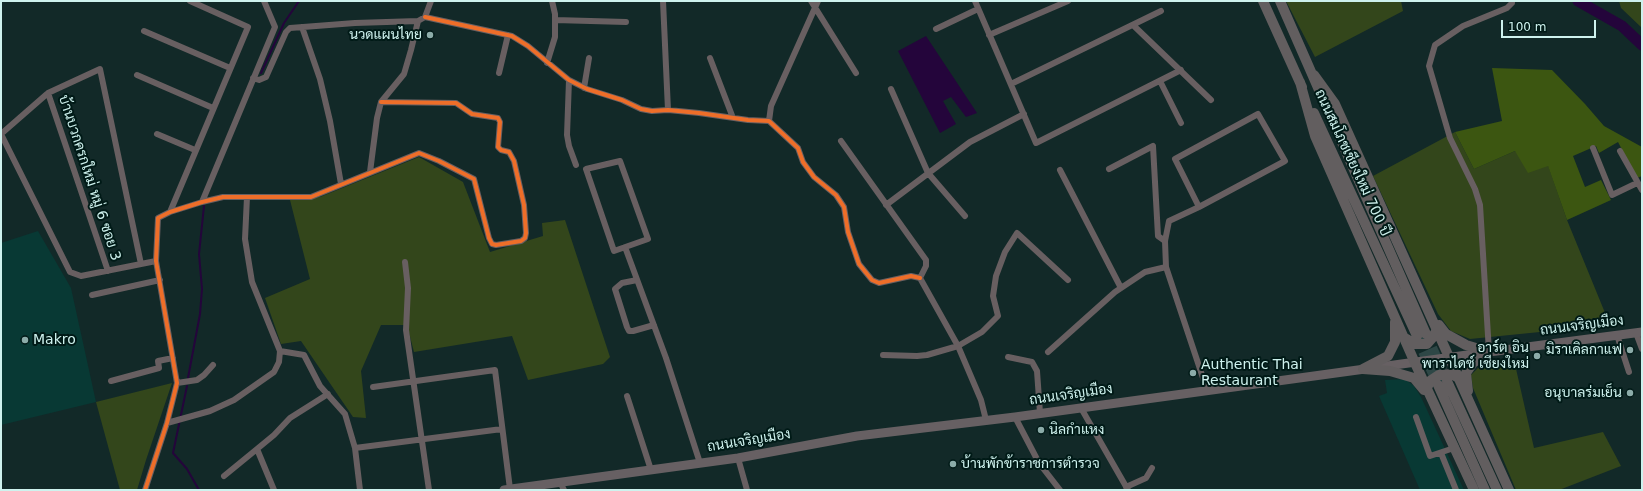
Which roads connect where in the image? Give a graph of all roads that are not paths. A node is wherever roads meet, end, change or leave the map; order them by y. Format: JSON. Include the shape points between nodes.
{"nodes":[{"id":1,"x":190,"y":1,"type":"edge"},
{"id":2,"x":264,"y":1,"type":"edge"},
{"id":3,"x":431,"y":1,"type":"edge"},
{"id":4,"x":552,"y":1,"type":"edge"},
{"id":5,"x":663,"y":1,"type":"edge"},
{"id":6,"x":811,"y":1,"type":"edge"},
{"id":7,"x":818,"y":1,"type":"edge"},
{"id":8,"x":975,"y":1,"type":"edge"},
{"id":9,"x":1068,"y":1,"type":"edge"},
{"id":10,"x":1263,"y":1,"type":"edge"},
{"id":11,"x":1280,"y":1,"type":"edge"},
{"id":12,"x":1512,"y":1,"type":"edge"},
{"id":13,"x":816,"y":8,"type":"junction"},
{"id":14,"x":978,"y":9,"type":"junction"},
{"id":15,"x":1160,"y":11,"type":"dead end"},
{"id":16,"x":425,"y":17,"type":"junction"},
{"id":17,"x":555,"y":20,"type":"junction"},
{"id":18,"x":418,"y":21,"type":"junction"},
{"id":19,"x":626,"y":22,"type":"dead end"},
{"id":20,"x":1132,"y":25,"type":"junction"},
{"id":21,"x":302,"y":27,"type":"junction"},
{"id":22,"x":936,"y":29,"type":"dead end"},
{"id":23,"x":144,"y":31,"type":"dead end"},
{"id":24,"x":989,"y":34,"type":"junction"},
{"id":25,"x":508,"y":35,"type":"junction"},
{"id":26,"x":589,"y":58,"type":"dead end"},
{"id":27,"x":710,"y":58,"type":"dead end"},
{"id":28,"x":547,"y":63,"type":"junction"},
{"id":29,"x":230,"y":68,"type":"junction"},
{"id":30,"x":1180,"y":70,"type":"junction"},
{"id":31,"x":499,"y":73,"type":"dead end"},
{"id":32,"x":856,"y":73,"type":"dead end"},
{"id":33,"x":137,"y":75,"type":"dead end"},
{"id":34,"x":1314,"y":75,"type":"junction"},
{"id":35,"x":253,"y":78,"type":"junction"},
{"id":36,"x":569,"y":80,"type":"junction"},
{"id":37,"x":1160,"y":80,"type":"junction"},
{"id":38,"x":1300,"y":82,"type":"junction"},
{"id":39,"x":1011,"y":84,"type":"junction"},
{"id":40,"x":584,"y":88,"type":"junction"},
{"id":41,"x":891,"y":89,"type":"dead end"},
{"id":42,"x":48,"y":93,"type":"junction"},
{"id":43,"x":1211,"y":100,"type":"dead end"},
{"id":44,"x":381,"y":102,"type":"junction"},
{"id":45,"x":213,"y":108,"type":"junction"},
{"id":46,"x":668,"y":110,"type":"junction"},
{"id":47,"x":1024,"y":114,"type":"junction"},
{"id":48,"x":734,"y":118,"type":"junction"},
{"id":49,"x":769,"y":121,"type":"junction"},
{"id":50,"x":1181,"y":124,"type":"dead end"},
{"id":51,"x":1,"y":134,"type":"edge"},
{"id":52,"x":157,"y":134,"type":"dead end"},
{"id":53,"x":841,"y":142,"type":"dead end"},
{"id":54,"x":1593,"y":148,"type":"dead end"},
{"id":55,"x":195,"y":150,"type":"junction"},
{"id":56,"x":1620,"y":151,"type":"dead end"},
{"id":57,"x":576,"y":165,"type":"dead end"},
{"id":58,"x":1109,"y":169,"type":"dead end"},
{"id":59,"x":1060,"y":170,"type":"dead end"},
{"id":60,"x":370,"y":172,"type":"junction"},
{"id":61,"x":928,"y":173,"type":"junction"},
{"id":62,"x":1637,"y":183,"type":"junction"},
{"id":63,"x":341,"y":184,"type":"junction"},
{"id":64,"x":1642,"y":190,"type":"edge"},
{"id":65,"x":248,"y":197,"type":"junction"},
{"id":66,"x":202,"y":202,"type":"junction"},
{"id":67,"x":886,"y":205,"type":"junction"},
{"id":68,"x":1199,"y":207,"type":"junction"},
{"id":69,"x":170,"y":212,"type":"junction"},
{"id":70,"x":965,"y":216,"type":"dead end"},
{"id":71,"x":1164,"y":241,"type":"junction"},
{"id":72,"x":625,"y":247,"type":"junction"},
{"id":73,"x":156,"y":261,"type":"junction"},
{"id":74,"x":405,"y":262,"type":"dead end"},
{"id":75,"x":141,"y":264,"type":"junction"},
{"id":76,"x":1166,"y":267,"type":"junction"},
{"id":77,"x":108,"y":271,"type":"junction"},
{"id":78,"x":920,"y":278,"type":"junction"},
{"id":79,"x":160,"y":280,"type":"junction"},
{"id":80,"x":637,"y":280,"type":"junction"},
{"id":81,"x":1068,"y":280,"type":"dead end"},
{"id":82,"x":1121,"y":288,"type":"junction"},
{"id":83,"x":92,"y":295,"type":"dead end"},
{"id":84,"x":1428,"y":312,"type":"junction"},
{"id":85,"x":1395,"y":318,"type":"junction"},
{"id":86,"x":654,"y":325,"type":"junction"},
{"id":87,"x":1437,"y":328,"type":"junction"},
{"id":88,"x":1639,"y":333,"type":"edge"},
{"id":89,"x":1618,"y":335,"type":"junction"},
{"id":90,"x":1405,"y":338,"type":"junction"},
{"id":91,"x":958,"y":346,"type":"junction"},
{"id":92,"x":1642,"y":349,"type":"edge"},
{"id":93,"x":280,"y":351,"type":"junction"},
{"id":94,"x":1048,"y":352,"type":"dead end"},
{"id":95,"x":1489,"y":352,"type":"junction"},
{"id":96,"x":883,"y":355,"type":"dead end"},
{"id":97,"x":1008,"y":357,"type":"dead end"},
{"id":98,"x":173,"y":358,"type":"junction"},
{"id":99,"x":1449,"y":358,"type":"junction"},
{"id":100,"x":1415,"y":362,"type":"junction"},
{"id":101,"x":213,"y":365,"type":"dead end"},
{"id":102,"x":1363,"y":369,"type":"junction"},
{"id":103,"x":1629,"y":372,"type":"dead end"},
{"id":104,"x":111,"y":380,"type":"dead end"},
{"id":105,"x":1460,"y":380,"type":"junction"},
{"id":106,"x":414,"y":382,"type":"junction"},
{"id":107,"x":177,"y":383,"type":"junction"},
{"id":108,"x":373,"y":387,"type":"dead end"},
{"id":109,"x":1427,"y":388,"type":"junction"},
{"id":110,"x":1207,"y":390,"type":"junction"},
{"id":111,"x":328,"y":394,"type":"junction"},
{"id":112,"x":628,"y":396,"type":"dead end"},
{"id":113,"x":1433,"y":400,"type":"junction"},
{"id":114,"x":1469,"y":400,"type":"junction"},
{"id":115,"x":1081,"y":408,"type":"junction"},
{"id":116,"x":1040,"y":413,"type":"junction"},
{"id":117,"x":1015,"y":417,"type":"junction"},
{"id":118,"x":1416,"y":417,"type":"dead end"},
{"id":119,"x":986,"y":420,"type":"junction"},
{"id":120,"x":167,"y":423,"type":"junction"},
{"id":121,"x":502,"y":429,"type":"junction"},
{"id":122,"x":422,"y":440,"type":"junction"},
{"id":123,"x":257,"y":448,"type":"junction"},
{"id":124,"x":355,"y":448,"type":"junction"},
{"id":125,"x":1454,"y":448,"type":"junction"},
{"id":126,"x":1441,"y":453,"type":"junction"},
{"id":127,"x":738,"y":458,"type":"junction"},
{"id":128,"x":700,"y":463,"type":"junction"},
{"id":129,"x":1152,"y":468,"type":"dead end"},
{"id":130,"x":651,"y":470,"type":"junction"},
{"id":131,"x":224,"y":476,"type":"dead end"},
{"id":132,"x":562,"y":486,"type":"edge"},
{"id":133,"x":1127,"y":489,"type":"edge"},
{"id":134,"x":145,"y":490,"type":"edge"},
{"id":135,"x":274,"y":490,"type":"edge"},
{"id":136,"x":360,"y":490,"type":"edge"},
{"id":137,"x":429,"y":490,"type":"edge"},
{"id":138,"x":507,"y":490,"type":"edge"},
{"id":139,"x":747,"y":490,"type":"edge"},
{"id":140,"x":1060,"y":490,"type":"edge"},
{"id":141,"x":1456,"y":490,"type":"edge"},
{"id":142,"x":1474,"y":490,"type":"edge"},
{"id":143,"x":1485,"y":490,"type":"edge"},
{"id":144,"x":1497,"y":490,"type":"edge"},
{"id":145,"x":1509,"y":490,"type":"edge"}],
"edges":[{"from":1,"to":29,"type":"street","via":[[248,27]]},
{"from":2,"to":35,"type":"street","via":[[275,27]]},
{"from":3,"to":16,"type":"street"},
{"from":4,"to":17,"type":"street"},
{"from":5,"to":46,"type":"street"},
{"from":6,"to":13,"type":"street"},
{"from":7,"to":13,"type":"street"},
{"from":8,"to":14,"type":"street"},
{"from":9,"to":24,"type":"street"},
{"from":10,"to":38,"type":"main road","name":"ถนนสมโภชเชียงใหม่ 700 ปี"},
{"from":11,"to":34,"type":"main road","name":"ถนนสมโภชเชียงใหม่ 700 ปี"},
{"from":12,"to":95,"type":"street","via":[[1507,8],[1463,26],[1435,45],[1429,66],[1450,138],[1480,205]]},
{"from":13,"to":32,"type":"street"},
{"from":13,"to":49,"type":"street","via":[[771,106]]},
{"from":14,"to":22,"type":"street"},
{"from":14,"to":24,"type":"street"},
{"from":15,"to":20,"type":"street"},
{"from":16,"to":18,"type":"street"},
{"from":16,"to":25,"type":"street"},
{"from":17,"to":19,"type":"street"},
{"from":17,"to":28,"type":"street","via":[[555,37]]},
{"from":18,"to":21,"type":"street"},
{"from":18,"to":44,"type":"street","via":[[404,74]]},
{"from":20,"to":30,"type":"street"},
{"from":20,"to":39,"type":"street"},
{"from":21,"to":35,"type":"street","via":[[290,28],[286,32],[266,77],[259,80]]},
{"from":21,"to":63,"type":"street","via":[[320,79]]},
{"from":23,"to":29,"type":"street"},
{"from":24,"to":39,"type":"street"},
{"from":25,"to":28,"type":"street","via":[[528,46]]},
{"from":25,"to":31,"type":"street"},
{"from":26,"to":40,"type":"street"},
{"from":27,"to":48,"type":"street"},
{"from":28,"to":36,"type":"street"},
{"from":29,"to":45,"type":"street"},
{"from":30,"to":37,"type":"street"},
{"from":30,"to":43,"type":"street"},
{"from":33,"to":45,"type":"street"},
{"from":34,"to":38,"type":"main road","name":"ถนนสมโภชเชียงใหม่ 700 ปี","via":[[1421,335]]},
{"from":34,"to":84,"type":"main road","via":[[1335,104]]},
{"from":35,"to":66,"type":"street"},
{"from":36,"to":40,"type":"street"},
{"from":36,"to":57,"type":"street","via":[[567,136]]},
{"from":37,"to":47,"type":"street","via":[[1036,142]]},
{"from":37,"to":50,"type":"street"},
{"from":38,"to":85,"type":"main road","via":[[1315,136]]},
{"from":39,"to":47,"type":"street"},
{"from":40,"to":46,"type":"street","via":[[641,109]]},
{"from":41,"to":61,"type":"street"},
{"from":42,"to":51,"type":"street"},
{"from":42,"to":75,"type":"street","via":[[100,69]]},
{"from":42,"to":77,"type":"street","name":"บ้านบวกครกใหม่ หมู่ 6 ซอย 3"},
{"from":44,"to":60,"type":"street"},
{"from":44,"to":60,"type":"street","via":[[456,103],[472,114],[498,118],[498,146],[501,150],[509,152],[514,161],[524,205],[525,238],[507,244],[492,244],[474,179],[439,161],[419,153]]},
{"from":45,"to":55,"type":"street"},
{"from":46,"to":48,"type":"street"},
{"from":47,"to":61,"type":"street","via":[[970,142]]},
{"from":48,"to":49,"type":"street"},
{"from":49,"to":78,"type":"street","via":[[798,148],[803,162],[814,177],[836,195],[844,207],[848,232],[859,264],[872,280],[879,283],[911,276]]},
{"from":51,"to":77,"type":"street","via":[[70,272],[81,276]]},
{"from":52,"to":55,"type":"street"},
{"from":53,"to":67,"type":"street"},
{"from":54,"to":62,"type":"street","via":[[1612,195]]},
{"from":55,"to":69,"type":"street"},
{"from":56,"to":62,"type":"street"},
{"from":58,"to":71,"type":"street","via":[[1154,146],[1158,236]]},
{"from":59,"to":82,"type":"street"},
{"from":60,"to":63,"type":"street"},
{"from":61,"to":67,"type":"street"},
{"from":61,"to":70,"type":"street"},
{"from":62,"to":64,"type":"street"},
{"from":63,"to":65,"type":"street","via":[[311,196]]},
{"from":65,"to":66,"type":"street","via":[[223,197]]},
{"from":65,"to":93,"type":"street","via":[[245,239],[252,282]]},
{"from":66,"to":69,"type":"street"},
{"from":67,"to":78,"type":"street","via":[[926,260]]},
{"from":68,"to":68,"type":"street","via":[[1285,160],[1258,114],[1175,159]]},
{"from":68,"to":71,"type":"street","via":[[1169,221]]},
{"from":69,"to":73,"type":"street","via":[[158,218]]},
{"from":71,"to":76,"type":"street"},
{"from":72,"to":72,"type":"street","via":[[648,239],[620,161],[586,169],[614,251]]},
{"from":72,"to":80,"type":"street"},
{"from":73,"to":75,"type":"street"},
{"from":73,"to":79,"type":"street"},
{"from":74,"to":106,"type":"street","via":[[408,288],[406,330]]},
{"from":75,"to":77,"type":"street"},
{"from":76,"to":82,"type":"street","via":[[1145,272]]},
{"from":76,"to":110,"type":"street"},
{"from":78,"to":91,"type":"street"},
{"from":79,"to":83,"type":"street"},
{"from":79,"to":98,"type":"street"},
{"from":80,"to":86,"type":"street"},
{"from":80,"to":86,"type":"street","via":[[615,289],[626,327],[633,331]]},
{"from":81,"to":91,"type":"street","via":[[1016,234],[1005,252],[996,276],[993,296],[998,316],[982,332]]},
{"from":82,"to":94,"type":"street"},
{"from":84,"to":87,"type":"main road"},
{"from":84,"to":95,"type":"main road","via":[[1446,334],[1466,345]]},
{"from":85,"to":90,"type":"main road"},
{"from":85,"to":102,"type":"main road","via":[[1395,342],[1388,356]]},
{"from":86,"to":128,"type":"street"},
{"from":87,"to":90,"type":"main road","via":[[1427,344],[1415,344]]},
{"from":87,"to":99,"type":"main road"},
{"from":88,"to":89,"type":"main road","name":"ถนนเจริญเมือง"},
{"from":88,"to":92,"type":"street"},
{"from":89,"to":95,"type":"main road","name":"ถนนเจริญเมือง"},
{"from":89,"to":103,"type":"street"},
{"from":90,"to":100,"type":"main road"},
{"from":91,"to":96,"type":"street","via":[[917,356]]},
{"from":91,"to":119,"type":"street","via":[[981,400]]},
{"from":93,"to":111,"type":"street","via":[[304,355],[320,386]]},
{"from":93,"to":120,"type":"street","via":[[277,368],[234,400],[210,411]]},
{"from":95,"to":99,"type":"main road","name":"ถนนเจริญเมือง"},
{"from":95,"to":114,"type":"main road","via":[[1473,363],[1466,374]]},
{"from":97,"to":116,"type":"street","via":[[1032,362],[1037,371]]},
{"from":98,"to":104,"type":"street","via":[[158,361],[160,368]]},
{"from":98,"to":107,"type":"street"},
{"from":99,"to":100,"type":"main road","name":"ถนนเจริญเมือง"},
{"from":99,"to":105,"type":"main road"},
{"from":100,"to":102,"type":"main road","name":"ถนนเจริญเมือง"},
{"from":100,"to":109,"type":"main road"},
{"from":101,"to":107,"type":"street","via":[[197,380]]},
{"from":102,"to":110,"type":"main road","name":"ถนนเจริญเมือง"},
{"from":102,"to":113,"type":"main road","via":[[1390,371],[1414,378]]},
{"from":105,"to":109,"type":"main road","via":[[1452,374],[1439,375],[1430,381]]},
{"from":105,"to":114,"type":"main road"},
{"from":106,"to":108,"type":"street"},
{"from":106,"to":121,"type":"street","via":[[495,370]]},
{"from":106,"to":122,"type":"street"},
{"from":107,"to":120,"type":"street"},
{"from":109,"to":113,"type":"main road"},
{"from":110,"to":115,"type":"main road","name":"ถนนเจริญเมือง"},
{"from":111,"to":123,"type":"street","via":[[290,418]]},
{"from":111,"to":124,"type":"street","via":[[345,414]]},
{"from":112,"to":130,"type":"street"},
{"from":113,"to":125,"type":"main road"},
{"from":114,"to":145,"type":"main road"},
{"from":115,"to":116,"type":"main road","name":"ถนนเจริญเมือง"},
{"from":115,"to":133,"type":"street"},
{"from":116,"to":117,"type":"main road","name":"ถนนเจริญเมือง"},
{"from":117,"to":119,"type":"main road","name":"ถนนเจริญเมือง"},
{"from":117,"to":140,"type":"street","via":[[1039,463]]},
{"from":118,"to":126,"type":"street","via":[[1430,456]]},
{"from":119,"to":127,"type":"main road","name":"ถนนเจริญเมือง","via":[[857,436]]},
{"from":120,"to":134,"type":"street"},
{"from":121,"to":122,"type":"street"},
{"from":121,"to":138,"type":"street"},
{"from":122,"to":124,"type":"street"},
{"from":122,"to":137,"type":"street"},
{"from":123,"to":131,"type":"street"},
{"from":123,"to":135,"type":"street"},
{"from":124,"to":136,"type":"street"},
{"from":125,"to":126,"type":"street"},
{"from":125,"to":142,"type":"main road"},
{"from":126,"to":141,"type":"street"},
{"from":127,"to":128,"type":"main road","name":"ถนนเจริญเมือง"},
{"from":127,"to":139,"type":"street"},
{"from":128,"to":130,"type":"main road","name":"ถนนเจริญเมือง"},
{"from":129,"to":133,"type":"street","via":[[1146,478]]},
{"from":130,"to":132,"type":"main road","name":"ถนนเจริญเมือง"},
{"from":132,"to":138,"type":"main road","name":"ถนนเจริญเมือง"},
{"from":143,"to":144,"type":"main road","via":[[1443,383]]}]}
